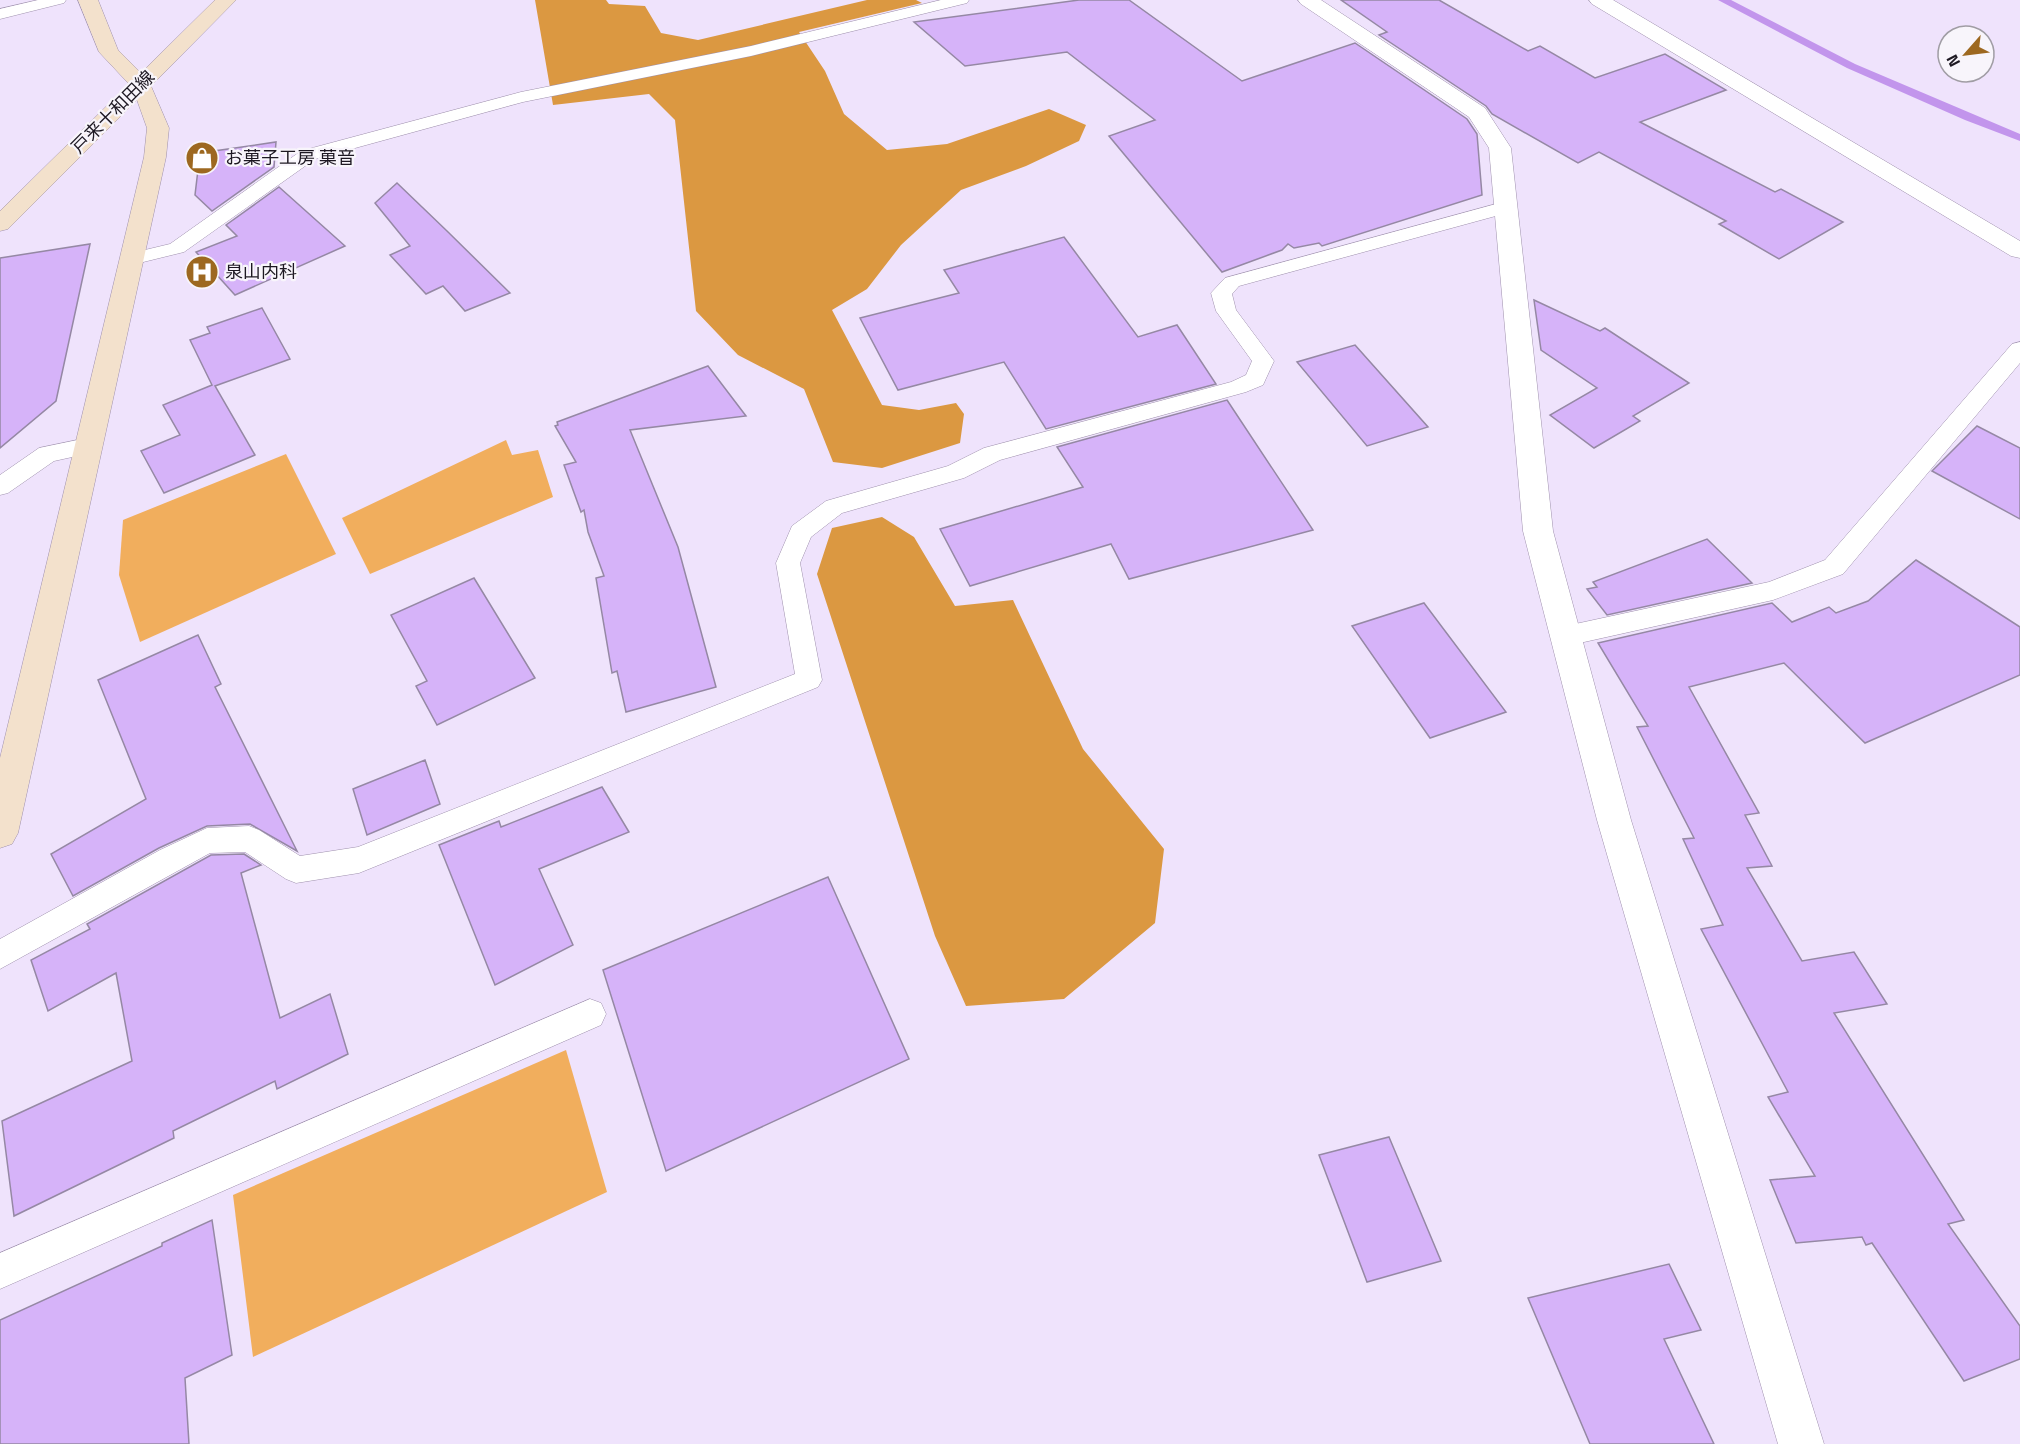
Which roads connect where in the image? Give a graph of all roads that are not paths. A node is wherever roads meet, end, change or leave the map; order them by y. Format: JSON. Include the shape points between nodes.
{"nodes":[{"id":1,"x":58,"y":0,"type":"edge"},
{"id":2,"x":87,"y":0,"type":"edge"},
{"id":3,"x":226,"y":0,"type":"edge"},
{"id":4,"x":961,"y":0,"type":"edge"},
{"id":5,"x":1308,"y":0,"type":"edge"},
{"id":6,"x":1599,"y":0,"type":"edge"},
{"id":7,"x":0,"y":14,"type":"edge"},
{"id":8,"x":140,"y":84,"type":"junction"},
{"id":9,"x":1507,"y":207,"type":"junction"},
{"id":10,"x":0,"y":224,"type":"edge"},
{"id":11,"x":2020,"y":251,"type":"edge"},
{"id":12,"x":131,"y":259,"type":"junction"},
{"id":13,"x":2020,"y":349,"type":"edge"},
{"id":14,"x":87,"y":446,"type":"junction"},
{"id":15,"x":0,"y":487,"type":"edge"},
{"id":16,"x":1566,"y":636,"type":"junction"},
{"id":17,"x":0,"y":833,"type":"edge"},
{"id":18,"x":0,"y":955,"type":"edge"},
{"id":19,"x":590,"y":1014,"type":"dead end"},
{"id":20,"x":0,"y":1271,"type":"edge"},
{"id":21,"x":1801,"y":1444,"type":"edge"}],
"edges":[{"from":1,"to":7,"type":"lane"},
{"from":2,"to":8,"type":"street","via":[[109,52]]},
{"from":3,"to":8,"type":"street","name":"戸来十和田線"},
{"from":4,"to":12,"type":"lane","via":[[751,51],[520,97],[308,155],[177,248]]},
{"from":5,"to":9,"type":"street","via":[[1477,113],[1500,148]]},
{"from":6,"to":11,"type":"street"},
{"from":8,"to":10,"type":"street","name":"戸来十和田線"},
{"from":8,"to":12,"type":"street","via":[[158,128]]},
{"from":9,"to":16,"type":"street","via":[[1539,531]]},
{"from":9,"to":18,"type":"lane","via":[[1232,282],[1221,293],[1226,311],[1263,361],[1256,380],[992,454],[956,472],[834,507],[801,532],[788,563],[809,680],[359,860],[296,870],[249,839],[207,841]]},
{"from":12,"to":14,"type":"street"},
{"from":13,"to":16,"type":"lane","via":[[1834,567],[1773,591]]},
{"from":14,"to":15,"type":"lane","via":[[47,454]]},
{"from":14,"to":17,"type":"street"},
{"from":16,"to":21,"type":"street","via":[[1617,831]]},
{"from":19,"to":20,"type":"lane"}]}
